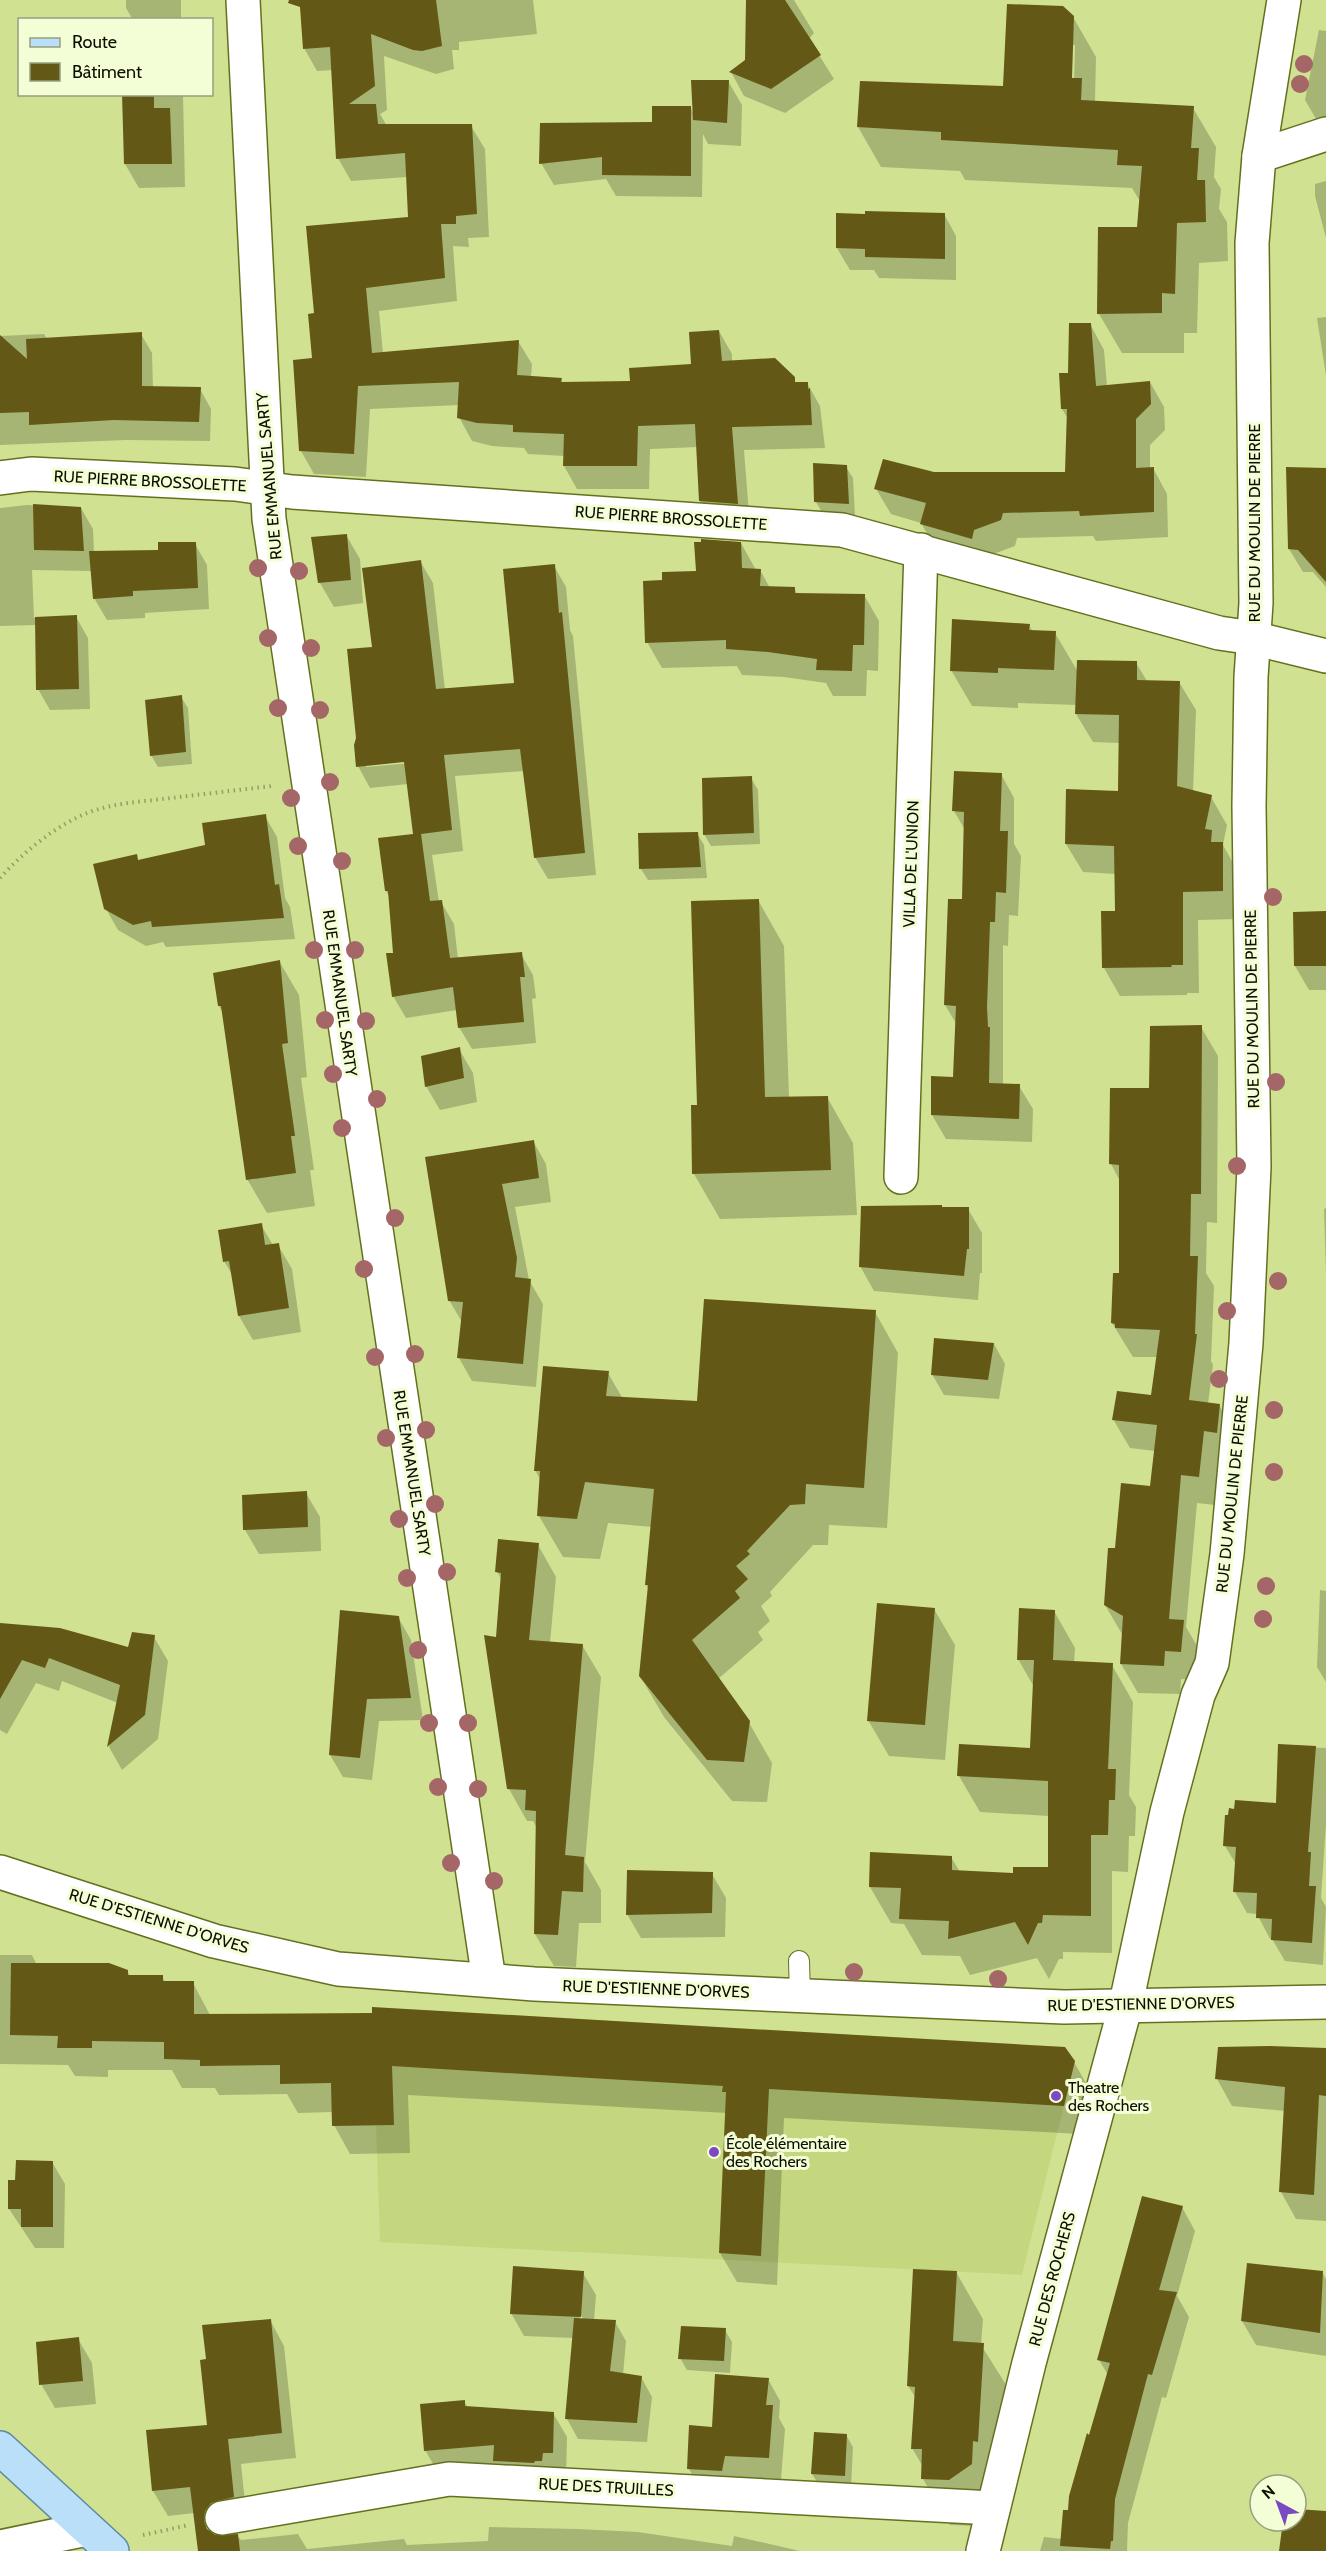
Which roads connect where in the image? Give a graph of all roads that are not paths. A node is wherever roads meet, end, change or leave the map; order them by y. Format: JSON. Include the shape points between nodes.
{"nodes":[{"id":1,"x":243,"y":0,"type":"edge"},
{"id":2,"x":1284,"y":0,"type":"edge"},
{"id":3,"x":1326,"y":134,"type":"edge"},
{"id":4,"x":1259,"y":156,"type":"junction"},
{"id":5,"x":0,"y":477,"type":"edge"},
{"id":6,"x":267,"y":489,"type":"junction"},
{"id":7,"x":921,"y":550,"type":"junction"},
{"id":8,"x":1253,"y":638,"type":"junction"},
{"id":9,"x":1326,"y":656,"type":"edge"},
{"id":10,"x":901,"y":1177,"type":"dead end"},
{"id":11,"x":0,"y":1872,"type":"edge"},
{"id":12,"x":799,"y":1961,"type":"dead end"},
{"id":13,"x":489,"y":1980,"type":"junction"},
{"id":14,"x":800,"y":1996,"type":"junction"},
{"id":15,"x":1326,"y":2002,"type":"edge"},
{"id":16,"x":1125,"y":2007,"type":"junction"},
{"id":17,"x":0,"y":2448,"type":"edge"},
{"id":18,"x":993,"y":2508,"type":"junction"},
{"id":19,"x":222,"y":2518,"type":"dead end"},
{"id":20,"x":102,"y":2544,"type":"edge"},
{"id":21,"x":0,"y":2547,"type":"edge"},
{"id":22,"x":983,"y":2551,"type":"edge"}],
"edges":[{"from":1,"to":6,"type":"street","name":"RUE EMMANUEL SARTY"},
{"from":2,"to":4,"type":"street","name":"RUE DU MOULIN DE PIERRE"},
{"from":3,"to":4,"type":"street"},
{"from":4,"to":8,"type":"street","name":"RUE DU MOULIN DE PIERRE","via":[[1252,243],[1256,603]]},
{"from":5,"to":6,"type":"street","name":"RUE PIERRE BROSSOLETTE","via":[[42,475],[235,484]]},
{"from":6,"to":7,"type":"street","name":"RUE PIERRE BROSSOLETTE","via":[[842,530]]},
{"from":6,"to":13,"type":"street","name":"RUE EMMANUEL SARTY"},
{"from":7,"to":8,"type":"street","name":"RUE PIERRE BROSSOLETTE","via":[[1219,633]]},
{"from":7,"to":10,"type":"street","name":"VILLA DE L'UNION"},
{"from":8,"to":9,"type":"street","name":"RUE PIERRE BROSSOLETTE"},
{"from":8,"to":16,"type":"street","name":"RUE DU MOULIN DE PIERRE","via":[[1250,806],[1254,1167],[1246,1343],[1234,1484],[1212,1663],[1198,1695],[1167,1812]]},
{"from":11,"to":13,"type":"street","name":"RUE D'ESTIENNE D'ORVES","via":[[214,1941],[327,1967]]},
{"from":12,"to":14,"type":"lane"},
{"from":13,"to":14,"type":"street","name":"RUE D'ESTIENNE D'ORVES"},
{"from":14,"to":16,"type":"street","name":"RUE D'ESTIENNE D'ORVES"},
{"from":15,"to":16,"type":"street","name":"RUE D'ESTIENNE D'ORVES"},
{"from":16,"to":18,"type":"street","name":"RUE DES ROCHERS"},
{"from":17,"to":20,"type":"main road"},
{"from":18,"to":19,"type":"street","name":"RUE DES TRUILLES","via":[[449,2479]]},
{"from":18,"to":22,"type":"street","name":"RUE DES ROCHERS"},
{"from":20,"to":21,"type":"street"}]}
